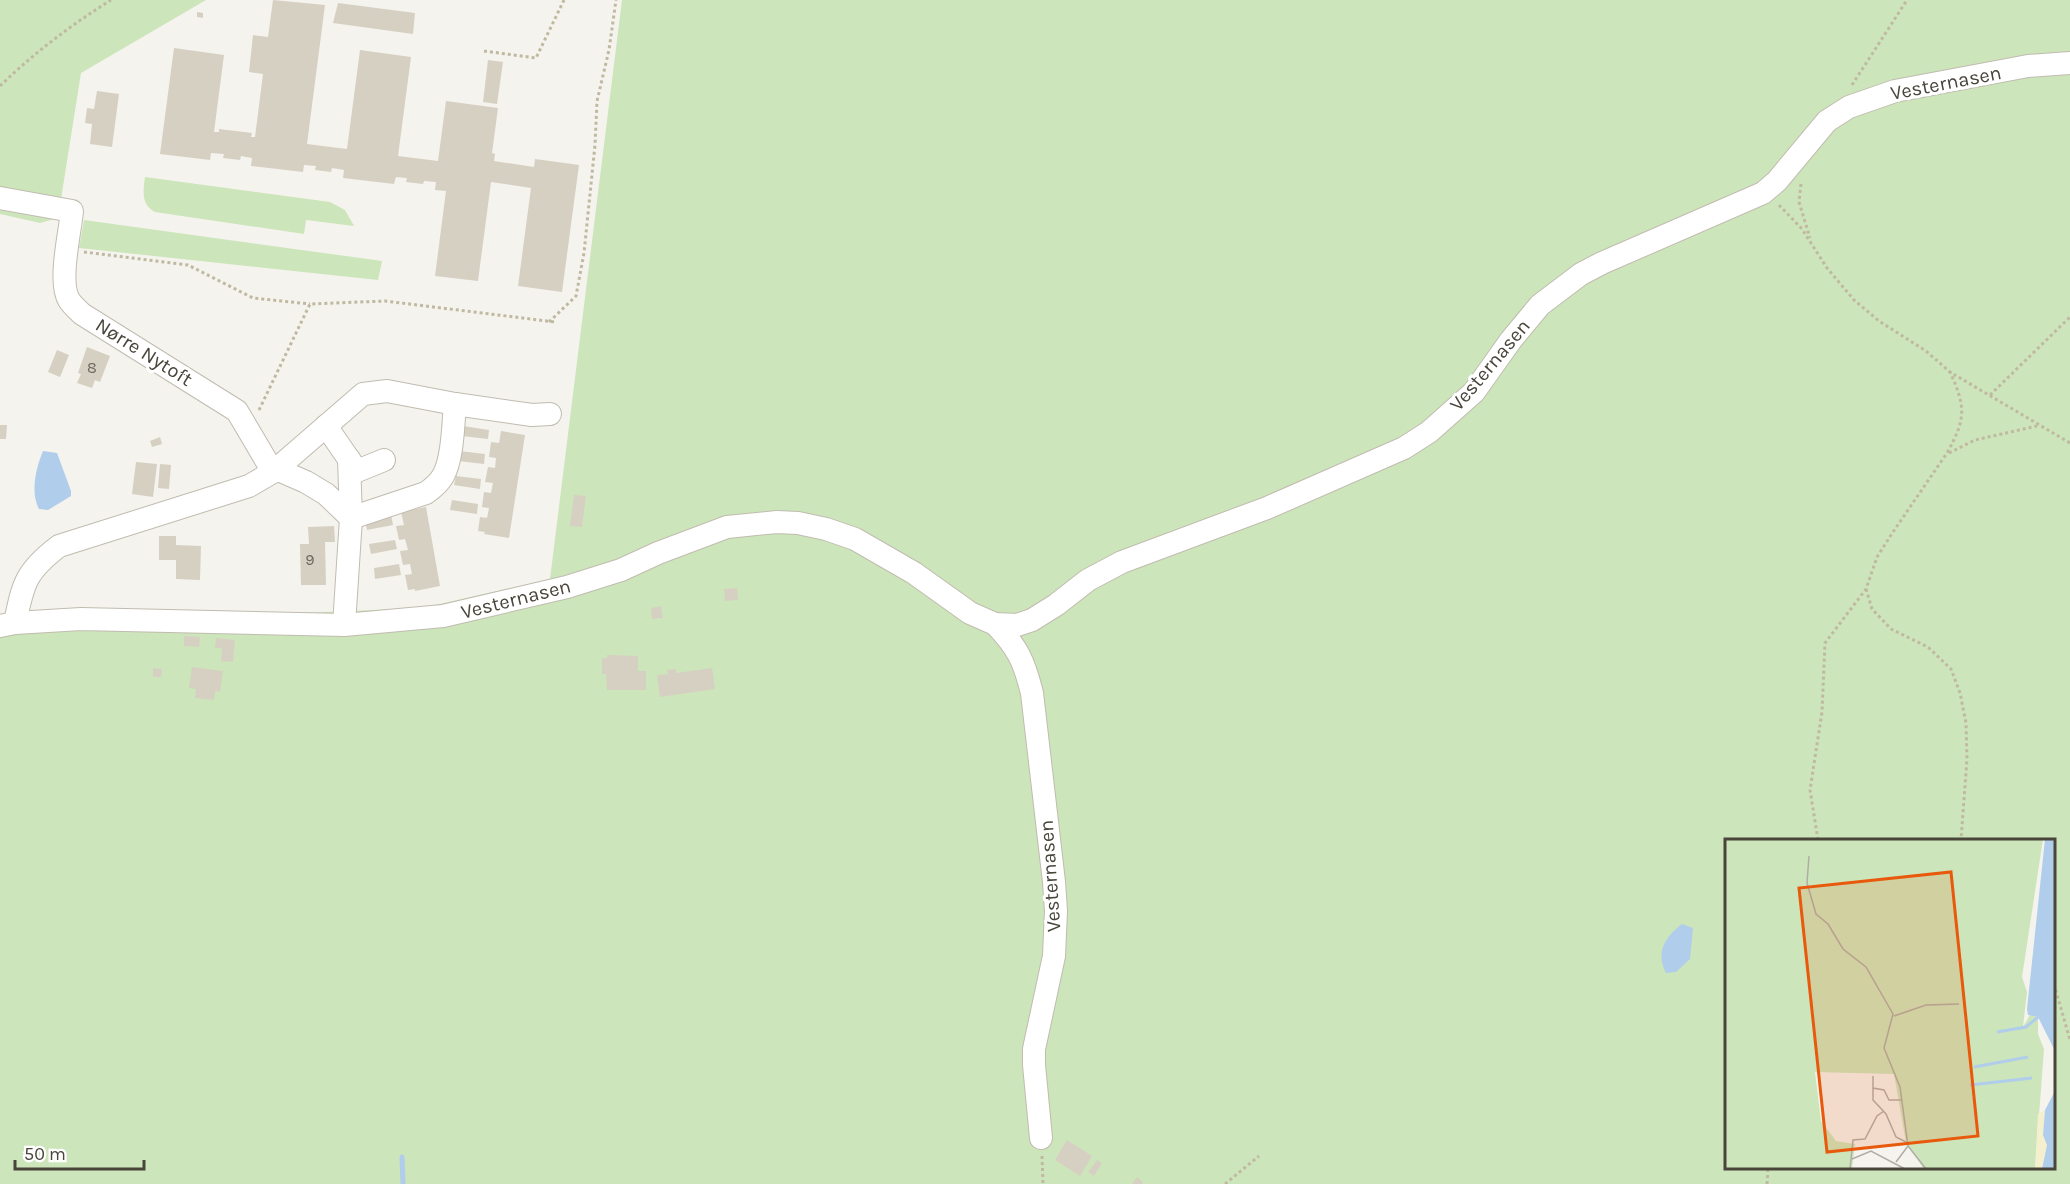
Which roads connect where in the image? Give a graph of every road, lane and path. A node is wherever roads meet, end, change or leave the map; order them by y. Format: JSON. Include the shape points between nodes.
{"nodes":[{"id":1,"x":111,"y":0,"type":"edge"},
{"id":2,"x":564,"y":0,"type":"edge"},
{"id":3,"x":616,"y":0,"type":"edge"},
{"id":4,"x":1907,"y":0,"type":"edge"},
{"id":5,"x":483,"y":51,"type":"dead end"},
{"id":6,"x":2070,"y":63,"type":"edge"},
{"id":7,"x":0,"y":86,"type":"edge"},
{"id":8,"x":1850,"y":88,"type":"dead end"},
{"id":9,"x":1802,"y":180,"type":"dead end"},
{"id":10,"x":1762,"y":193,"type":"junction"},
{"id":11,"x":0,"y":198,"type":"edge"},
{"id":12,"x":1811,"y":243,"type":"junction"},
{"id":13,"x":68,"y":250,"type":"junction"},
{"id":14,"x":310,"y":304,"type":"junction"},
{"id":15,"x":2070,"y":317,"type":"edge"},
{"id":16,"x":549,"y":322,"type":"junction"},
{"id":17,"x":555,"y":322,"type":"dead end"},
{"id":18,"x":1950,"y":372,"type":"junction"},
{"id":19,"x":1990,"y":396,"type":"junction"},
{"id":20,"x":455,"y":405,"type":"junction"},
{"id":21,"x":550,"y":414,"type":"dead end"},
{"id":22,"x":326,"y":426,"type":"junction"},
{"id":23,"x":2039,"y":426,"type":"junction"},
{"id":24,"x":248,"y":432,"type":"junction"},
{"id":25,"x":2070,"y":443,"type":"edge"},
{"id":26,"x":1947,"y":453,"type":"junction"},
{"id":27,"x":349,"y":459,"type":"junction"},
{"id":28,"x":384,"y":460,"type":"dead end"},
{"id":29,"x":274,"y":470,"type":"junction"},
{"id":30,"x":351,"y":518,"type":"junction"},
{"id":31,"x":1866,"y":589,"type":"junction"},
{"id":32,"x":8,"y":624,"type":"edge"},
{"id":33,"x":995,"y":624,"type":"junction"},
{"id":34,"x":344,"y":625,"type":"junction"},
{"id":35,"x":1818,"y":839,"type":"edge"},
{"id":36,"x":1961,"y":839,"type":"edge"},
{"id":37,"x":2055,"y":988,"type":"edge"},
{"id":38,"x":2070,"y":1040,"type":"edge"},
{"id":39,"x":1041,"y":1138,"type":"joint"},
{"id":40,"x":1259,"y":1156,"type":"dead end"},
{"id":41,"x":1768,"y":1169,"type":"edge"},
{"id":42,"x":1043,"y":1184,"type":"edge"},
{"id":43,"x":1225,"y":1184,"type":"edge"},
{"id":44,"x":1767,"y":1184,"type":"edge"}],
"edges":[{"from":1,"to":7,"type":"path","via":[[24,62]]},
{"from":2,"to":5,"type":"path","via":[[536,58]]},
{"from":3,"to":16,"type":"path","via":[[597,101],[584,253],[576,296]]},
{"from":4,"to":8,"type":"path","name":"Vesternasen"},
{"from":6,"to":10,"type":"street","name":"Vesternasen","via":[[2028,66],[1905,89],[1849,107],[1827,121],[1777,181]]},
{"from":9,"to":12,"type":"path","via":[[1799,202]]},
{"from":10,"to":12,"type":"path","via":[[1784,209]]},
{"from":10,"to":33,"type":"street","name":"Vesternasen","via":[[1602,263],[1567,284],[1540,305],[1474,392],[1429,432],[1404,448],[1267,508],[1122,562],[1088,580],[1032,620],[1017,625]]},
{"from":11,"to":13,"type":"street","name":"Nørre Nytoft","via":[[72,211]]},
{"from":12,"to":18,"type":"path","via":[[1854,300]]},
{"from":13,"to":14,"type":"path","via":[[188,265],[253,298]]},
{"from":13,"to":24,"type":"street","name":"Nørre Nytoft","via":[[65,284],[69,300],[82,314],[237,411]]},
{"from":14,"to":16,"type":"path","via":[[385,301]]},
{"from":14,"to":24,"type":"path"},
{"from":15,"to":19,"type":"path"},
{"from":16,"to":17,"type":"path"},
{"from":18,"to":19,"type":"path"},
{"from":18,"to":26,"type":"path","via":[[1961,396],[1962,411]]},
{"from":19,"to":23,"type":"path"},
{"from":20,"to":21,"type":"street"},
{"from":20,"to":22,"type":"street","via":[[387,391],[374,392],[363,394]]},
{"from":20,"to":30,"type":"street","via":[[448,463],[435,487]]},
{"from":22,"to":27,"type":"street"},
{"from":22,"to":29,"type":"street"},
{"from":23,"to":25,"type":"path"},
{"from":23,"to":26,"type":"path","via":[[1975,440]]},
{"from":24,"to":29,"type":"street","name":"Nørre Nytoft"},
{"from":26,"to":31,"type":"path","via":[[1878,557]]},
{"from":27,"to":28,"type":"street","via":[[357,471]]},
{"from":27,"to":30,"type":"street"},
{"from":29,"to":30,"type":"street","via":[[326,494]]},
{"from":29,"to":32,"type":"street","via":[[249,486],[58,546],[39,561],[22,586]]},
{"from":30,"to":34,"type":"street"},
{"from":31,"to":35,"type":"path","via":[[1825,643],[1822,712],[1810,790]]},
{"from":31,"to":36,"type":"path","via":[[1872,609],[1891,629],[1928,647],[1951,669],[1966,723]]},
{"from":32,"to":34,"type":"street","name":"Vesternasen","via":[[81,619]]},
{"from":33,"to":34,"type":"street","name":"Vesternasen","via":[[970,613],[914,573],[855,539],[826,529],[777,522],[727,527],[621,570],[483,608],[406,621]]},
{"from":33,"to":39,"type":"street","name":"Vesternasen","via":[[1013,643],[1025,665],[1032,693],[1055,891],[1054,956],[1034,1049]]},
{"from":37,"to":38,"type":"path"},
{"from":39,"to":42,"type":"path"},
{"from":40,"to":43,"type":"path"},
{"from":41,"to":44,"type":"path"}]}
